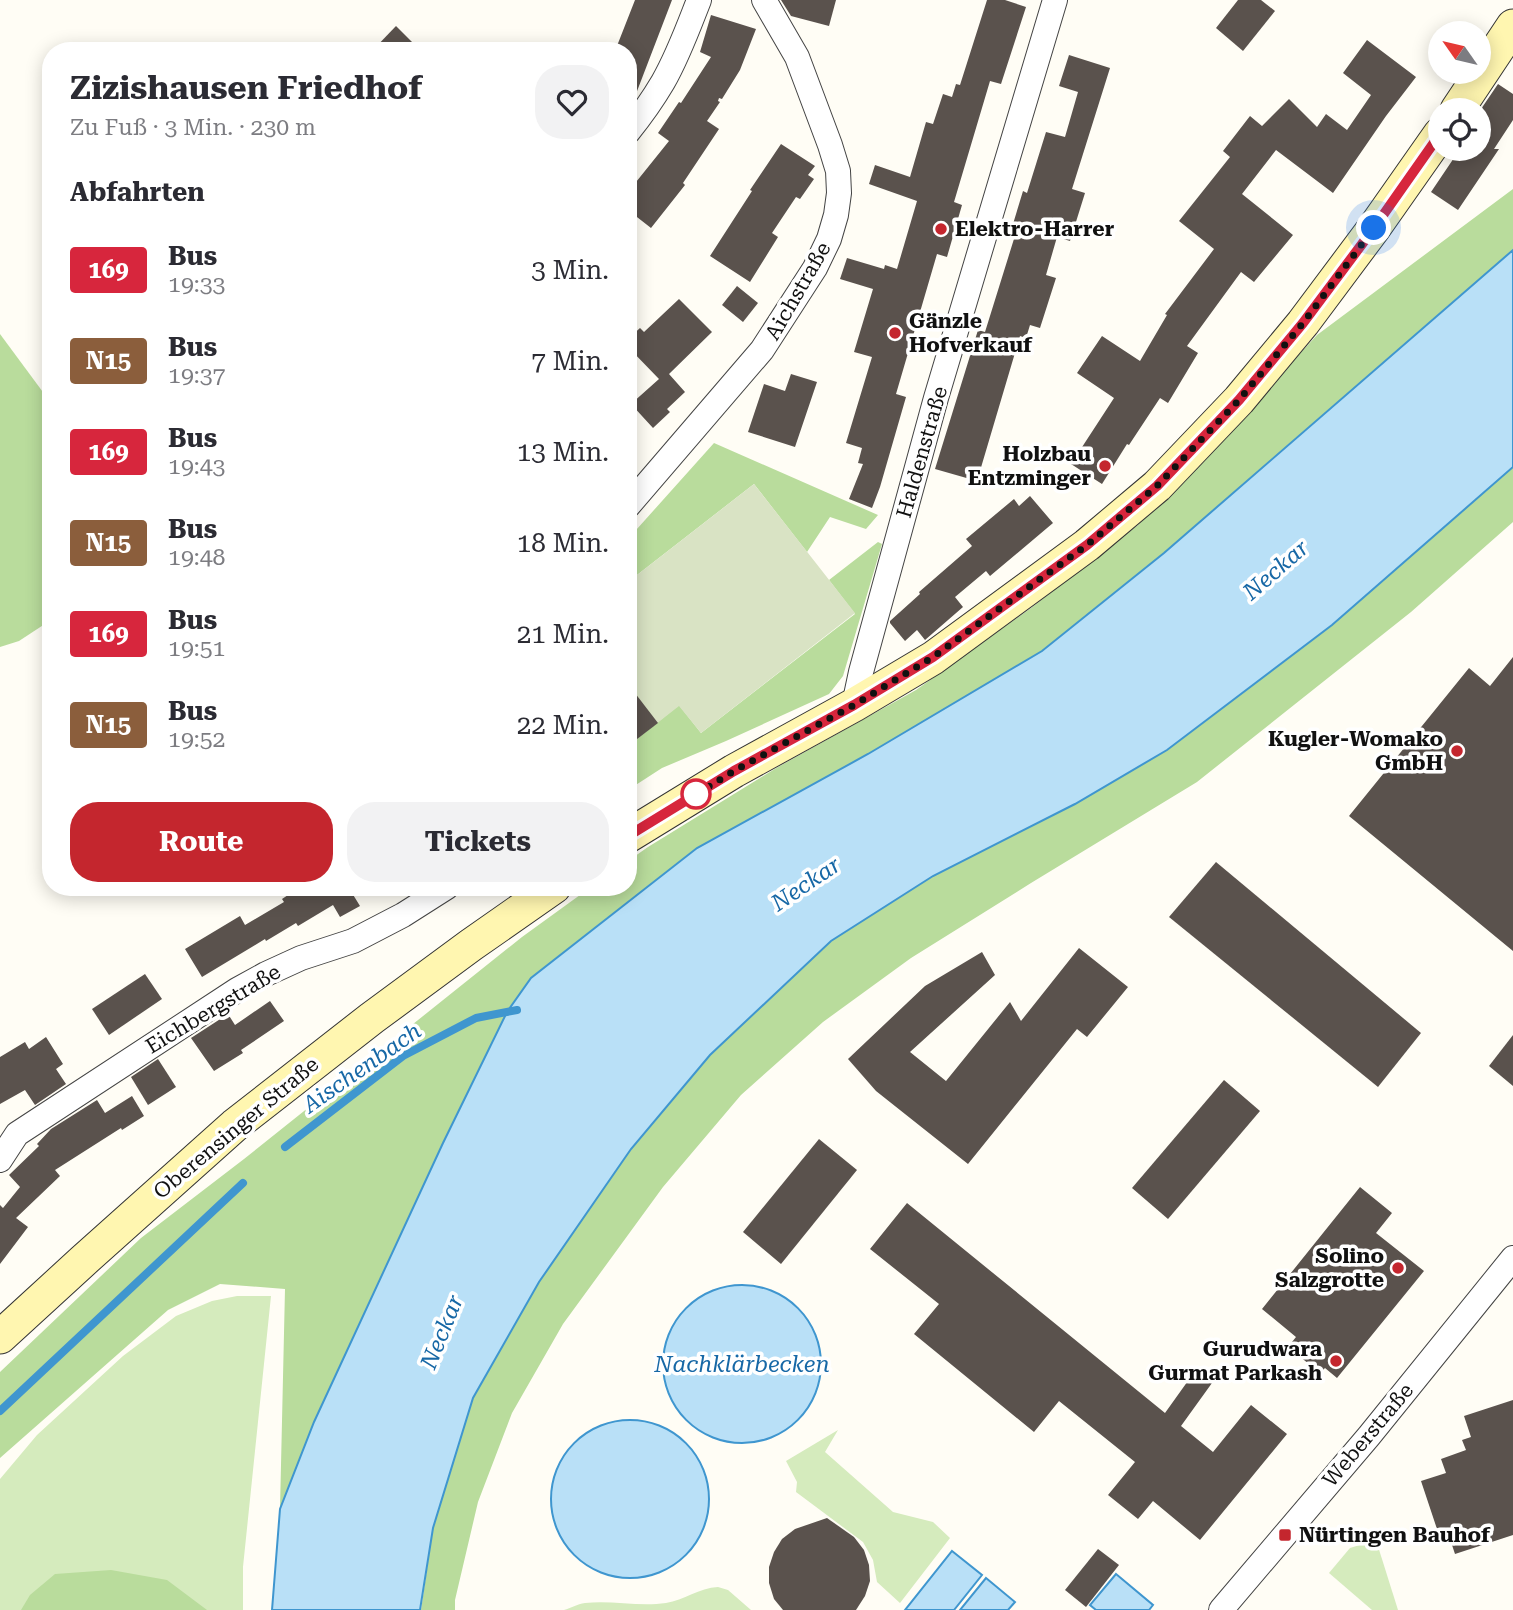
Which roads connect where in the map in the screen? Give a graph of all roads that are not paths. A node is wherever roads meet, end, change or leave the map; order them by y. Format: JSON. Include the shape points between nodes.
{"nodes":[{"id":1,"x":699,"y":0,"type":"edge"},
{"id":2,"x":764,"y":0,"type":"edge"},
{"id":3,"x":1055,"y":0,"type":"edge"},
{"id":4,"x":1513,"y":26,"type":"edge"},
{"id":5,"x":1465,"y":98,"type":"edge"},
{"id":6,"x":637,"y":121,"type":"edge"},
{"id":7,"x":1428,"y":151,"type":"edge"},
{"id":8,"x":637,"y":496,"type":"edge"},
{"id":9,"x":854,"y":705,"type":"junction"},
{"id":10,"x":637,"y":830,"type":"edge"},
{"id":11,"x":433,"y":896,"type":"edge"},
{"id":12,"x":541,"y":896,"type":"edge"},
{"id":13,"x":8,"y":1137,"type":"edge"},
{"id":14,"x":0,"y":1160,"type":"edge"},
{"id":15,"x":1513,"y":1258,"type":"edge"},
{"id":16,"x":0,"y":1337,"type":"edge"},
{"id":17,"x":1221,"y":1610,"type":"edge"}],
"edges":[{"from":1,"to":6,"type":"street","via":[[663,82]]},
{"from":2,"to":8,"type":"street","name":"Aichstraße","via":[[797,57],[830,145],[838,172],[836,215],[815,268],[762,350]]},
{"from":3,"to":9,"type":"street","name":"Haldenstraße","via":[[936,398]]},
{"from":4,"to":5,"type":"street"},
{"from":7,"to":9,"type":"street","via":[[1303,323],[1239,400],[1157,486],[1087,545],[944,650]]},
{"from":9,"to":10,"type":"street"},
{"from":11,"to":13,"type":"street","name":"Eichbergstraße","via":[[353,941],[265,974]]},
{"from":12,"to":16,"type":"street","name":"Oberensinger Straße","via":[[372,1018],[235,1125]]},
{"from":13,"to":14,"type":"street","name":"Eichbergstraße"},
{"from":15,"to":17,"type":"street","name":"Weberstraße"}]}
